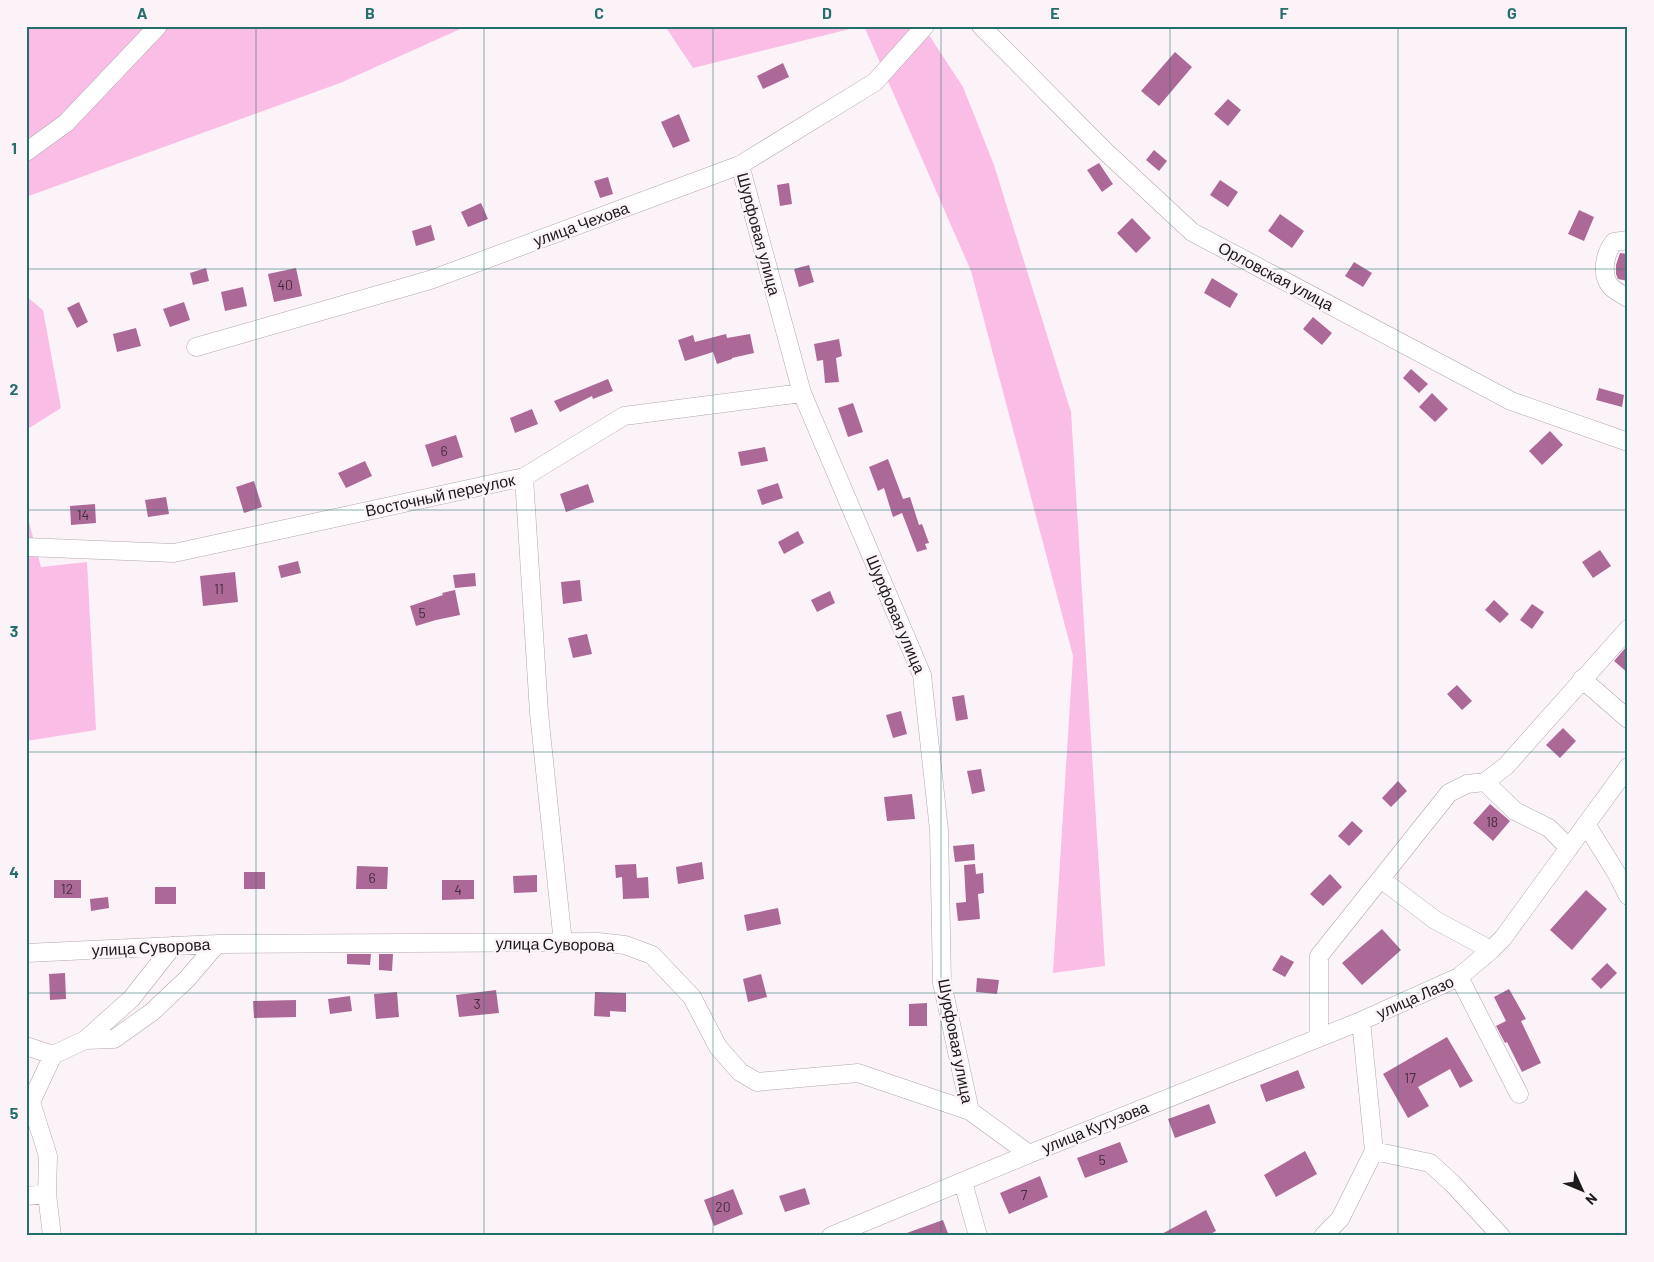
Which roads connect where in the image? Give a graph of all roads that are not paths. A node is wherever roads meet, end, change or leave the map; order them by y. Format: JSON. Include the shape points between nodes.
{"nodes":[{"id":1,"x":158,"y":26,"type":"edge"},
{"id":2,"x":925,"y":26,"type":"edge"},
{"id":3,"x":981,"y":26,"type":"edge"},
{"id":4,"x":26,"y":152,"type":"edge"},
{"id":5,"x":740,"y":165,"type":"junction"},
{"id":6,"x":1628,"y":240,"type":"edge"},
{"id":7,"x":1628,"y":298,"type":"edge"},
{"id":8,"x":196,"y":348,"type":"dead end"},
{"id":9,"x":802,"y":393,"type":"junction"},
{"id":10,"x":1628,"y":442,"type":"edge"},
{"id":11,"x":524,"y":477,"type":"junction"},
{"id":12,"x":26,"y":546,"type":"edge"},
{"id":13,"x":1628,"y":628,"type":"edge"},
{"id":14,"x":1582,"y":679,"type":"junction"},
{"id":15,"x":1628,"y":719,"type":"edge"},
{"id":16,"x":1628,"y":767,"type":"edge"},
{"id":17,"x":1485,"y":782,"type":"junction"},
{"id":18,"x":1586,"y":824,"type":"junction"},
{"id":19,"x":1569,"y":848,"type":"junction"},
{"id":20,"x":1381,"y":879,"type":"junction"},
{"id":21,"x":1628,"y":896,"type":"edge"},
{"id":22,"x":563,"y":943,"type":"junction"},
{"id":23,"x":217,"y":944,"type":"junction"},
{"id":24,"x":173,"y":946,"type":"junction"},
{"id":25,"x":1491,"y":950,"type":"junction"},
{"id":26,"x":26,"y":953,"type":"edge"},
{"id":27,"x":1459,"y":977,"type":"junction"},
{"id":28,"x":1361,"y":1021,"type":"junction"},
{"id":29,"x":1319,"y":1037,"type":"junction"},
{"id":30,"x":85,"y":1040,"type":"junction"},
{"id":31,"x":26,"y":1046,"type":"edge"},
{"id":32,"x":53,"y":1054,"type":"junction"},
{"id":33,"x":1520,"y":1094,"type":"dead end"},
{"id":34,"x":28,"y":1102,"type":"edge"},
{"id":35,"x":970,"y":1111,"type":"junction"},
{"id":36,"x":1374,"y":1151,"type":"junction"},
{"id":37,"x":1030,"y":1154,"type":"junction"},
{"id":38,"x":963,"y":1182,"type":"junction"},
{"id":39,"x":47,"y":1194,"type":"junction"},
{"id":40,"x":26,"y":1196,"type":"edge"},
{"id":41,"x":52,"y":1236,"type":"edge"},
{"id":42,"x":831,"y":1236,"type":"edge"},
{"id":43,"x":978,"y":1236,"type":"edge"},
{"id":44,"x":1323,"y":1236,"type":"edge"},
{"id":45,"x":1501,"y":1236,"type":"edge"}],
"edges":[{"from":1,"to":4,"type":"street","via":[[66,124]]},
{"from":2,"to":5,"type":"street","name":"улица Чехова","via":[[875,82]]},
{"from":3,"to":10,"type":"street","name":"Орловская улица","via":[[1106,152],[1192,232],[1511,401]]},
{"from":5,"to":8,"type":"street","name":"улица Чехова","via":[[430,280]]},
{"from":5,"to":9,"type":"street","name":"Шурфовая улица"},
{"from":6,"to":7,"type":"street","via":[[1614,242],[1608,250],[1605,266],[1606,279],[1611,287]]},
{"from":9,"to":11,"type":"street","name":"Восточный переулок","via":[[624,416]]},
{"from":9,"to":35,"type":"street","name":"Шурфовая улица","via":[[922,675],[939,830],[942,983]]},
{"from":11,"to":12,"type":"street","name":"Восточный переулок","via":[[174,553]]},
{"from":11,"to":22,"type":"street","via":[[539,713]]},
{"from":13,"to":14,"type":"street"},
{"from":14,"to":15,"type":"street"},
{"from":14,"to":17,"type":"street","via":[[1506,766]]},
{"from":16,"to":18,"type":"street","name":"улица Лазо"},
{"from":17,"to":19,"type":"street","via":[[1515,811],[1550,828]]},
{"from":17,"to":20,"type":"street","via":[[1467,784],[1449,793]]},
{"from":18,"to":19,"type":"street","name":"улица Лазо"},
{"from":18,"to":21,"type":"street"},
{"from":19,"to":25,"type":"street","name":"улица Лазо"},
{"from":20,"to":25,"type":"street","via":[[1435,920]]},
{"from":20,"to":29,"type":"street","via":[[1319,956]]},
{"from":22,"to":23,"type":"street","name":"улица Суворова"},
{"from":22,"to":35,"type":"street","name":"улица Суворова","via":[[625,945],[652,955],[692,996],[718,1048],[740,1072],[757,1082],[858,1073]]},
{"from":23,"to":24,"type":"street","name":"улица Суворова"},
{"from":23,"to":30,"type":"street","via":[[152,1012],[114,1039]]},
{"from":24,"to":26,"type":"street","name":"улица Суворова"},
{"from":24,"to":30,"type":"street","via":[[131,999]]},
{"from":25,"to":27,"type":"street","name":"улица Лазо"},
{"from":27,"to":28,"type":"street","name":"улица Лазо"},
{"from":27,"to":33,"type":"street"},
{"from":28,"to":29,"type":"street","name":"улица Кутузова"},
{"from":28,"to":36,"type":"street","name":"улица Лазо"},
{"from":29,"to":37,"type":"street","name":"улица Кутузова"},
{"from":30,"to":32,"type":"street"},
{"from":31,"to":32,"type":"street"},
{"from":32,"to":34,"type":"street"},
{"from":34,"to":39,"type":"street","via":[[48,1156]]},
{"from":35,"to":37,"type":"street","name":"улица Суворова"},
{"from":36,"to":44,"type":"street","via":[[1340,1220]]},
{"from":36,"to":45,"type":"street","via":[[1430,1163]]},
{"from":37,"to":38,"type":"street","name":"улица Кутузова"},
{"from":38,"to":42,"type":"street","name":"улица Кутузова"},
{"from":38,"to":43,"type":"street"},
{"from":39,"to":40,"type":"street"},
{"from":39,"to":41,"type":"street"}]}
